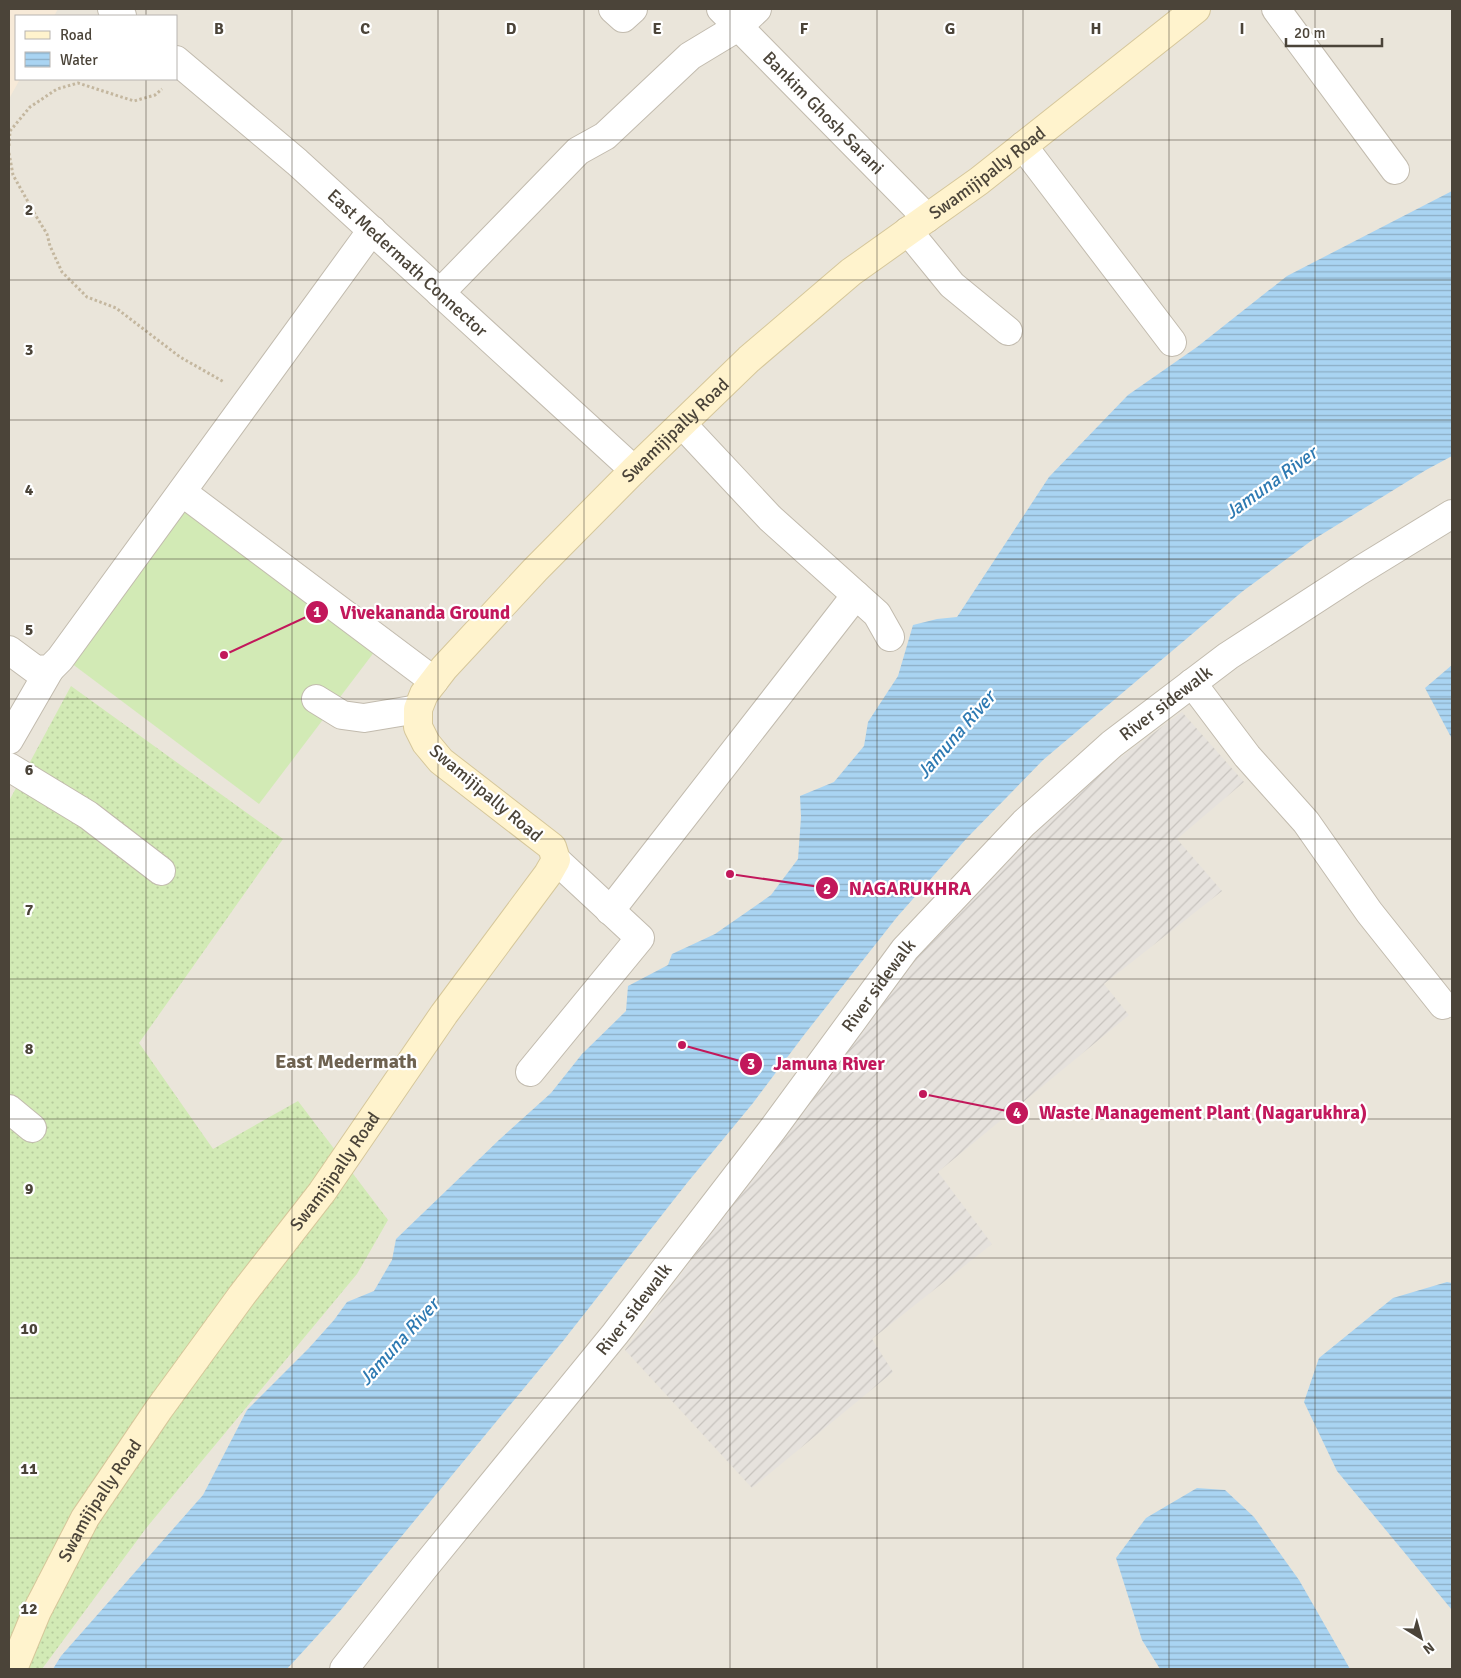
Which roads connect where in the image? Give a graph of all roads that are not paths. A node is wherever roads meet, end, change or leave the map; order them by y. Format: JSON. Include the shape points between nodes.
{"nodes":[{"id":1,"x":613,"y":9,"type":"edge"},
{"id":2,"x":633,"y":9,"type":"edge"},
{"id":3,"x":1196,"y":9,"type":"edge"},
{"id":4,"x":1276,"y":9,"type":"edge"},
{"id":5,"x":739,"y":15,"type":"edge"},
{"id":6,"x":178,"y":76,"type":"edge"},
{"id":7,"x":1023,"y":146,"type":"junction"},
{"id":8,"x":1395,"y":170,"type":"dead end"},
{"id":9,"x":918,"y":225,"type":"junction"},
{"id":10,"x":372,"y":230,"type":"junction"},
{"id":11,"x":440,"y":293,"type":"junction"},
{"id":12,"x":1008,"y":331,"type":"dead end"},
{"id":13,"x":1172,"y":342,"type":"dead end"},
{"id":14,"x":682,"y":424,"type":"junction"},
{"id":15,"x":634,"y":470,"type":"junction"},
{"id":16,"x":182,"y":492,"type":"junction"},
{"id":17,"x":1452,"y":514,"type":"edge"},
{"id":18,"x":856,"y":595,"type":"junction"},
{"id":19,"x":890,"y":637,"type":"dead end"},
{"id":20,"x":9,"y":650,"type":"edge"},
{"id":21,"x":50,"y":669,"type":"junction"},
{"id":22,"x":434,"y":681,"type":"junction"},
{"id":23,"x":1192,"y":683,"type":"junction"},
{"id":24,"x":316,"y":699,"type":"dead end"},
{"id":25,"x":418,"y":709,"type":"junction"},
{"id":26,"x":9,"y":740,"type":"edge"},
{"id":27,"x":9,"y":767,"type":"edge"},
{"id":28,"x":556,"y":860,"type":"junction"},
{"id":29,"x":161,"y":871,"type":"dead end"},
{"id":30,"x":610,"y":911,"type":"junction"},
{"id":31,"x":1443,"y":1005,"type":"dead end"},
{"id":32,"x":530,"y":1072,"type":"dead end"},
{"id":33,"x":9,"y":1109,"type":"edge"},
{"id":34,"x":32,"y":1128,"type":"dead end"},
{"id":35,"x":13,"y":1669,"type":"edge"},
{"id":36,"x":344,"y":1669,"type":"edge"}],
"edges":[{"from":1,"to":2,"type":"street","via":[[623,18]]},
{"from":3,"to":7,"type":"street","name":"Swamijipally Road"},
{"from":4,"to":8,"type":"street"},
{"from":5,"to":9,"type":"street","name":"Bankim Ghosh Sarani"},
{"from":5,"to":11,"type":"street","via":[[605,136],[578,151]]},
{"from":6,"to":10,"type":"street","name":"East Medermath Connector","via":[[297,162]]},
{"from":7,"to":9,"type":"street","name":"Swamijipally Road"},
{"from":7,"to":13,"type":"street"},
{"from":9,"to":12,"type":"street","name":"Bankim Ghosh Sarani","via":[[952,285]]},
{"from":9,"to":14,"type":"street","name":"Swamijipally Road","via":[[851,272],[749,359]]},
{"from":10,"to":11,"type":"street","name":"East Medermath Connector"},
{"from":10,"to":16,"type":"street"},
{"from":11,"to":15,"type":"street","name":"East Medermath Connector"},
{"from":14,"to":15,"type":"street","name":"Swamijipally Road"},
{"from":14,"to":18,"type":"street","via":[[770,518]]},
{"from":15,"to":22,"type":"street","name":"Swamijipally Road","via":[[535,570]]},
{"from":16,"to":21,"type":"street"},
{"from":16,"to":22,"type":"street"},
{"from":17,"to":23,"type":"street","name":"River sidewalk","via":[[1359,571]]},
{"from":18,"to":19,"type":"street","via":[[877,614]]},
{"from":18,"to":30,"type":"street"},
{"from":20,"to":21,"type":"street","via":[[36,670]]},
{"from":21,"to":26,"type":"street"},
{"from":22,"to":25,"type":"street","name":"Swamijipally Road"},
{"from":23,"to":31,"type":"street","via":[[1247,756],[1306,822],[1369,912]]},
{"from":23,"to":36,"type":"street","name":"River sidewalk","via":[[1112,744],[1024,823],[905,949],[772,1130],[615,1334]]},
{"from":24,"to":25,"type":"street","via":[[342,715],[364,718]]},
{"from":25,"to":28,"type":"street","name":"Swamijipally Road","via":[[418,727],[426,744],[441,761],[552,847]]},
{"from":27,"to":29,"type":"street","via":[[88,815]]},
{"from":28,"to":30,"type":"street"},
{"from":28,"to":35,"type":"street","name":"Swamijipally Road","via":[[444,1014],[322,1192],[242,1295],[85,1518],[37,1611]]},
{"from":30,"to":32,"type":"street","via":[[640,938]]},
{"from":33,"to":34,"type":"street"}]}
